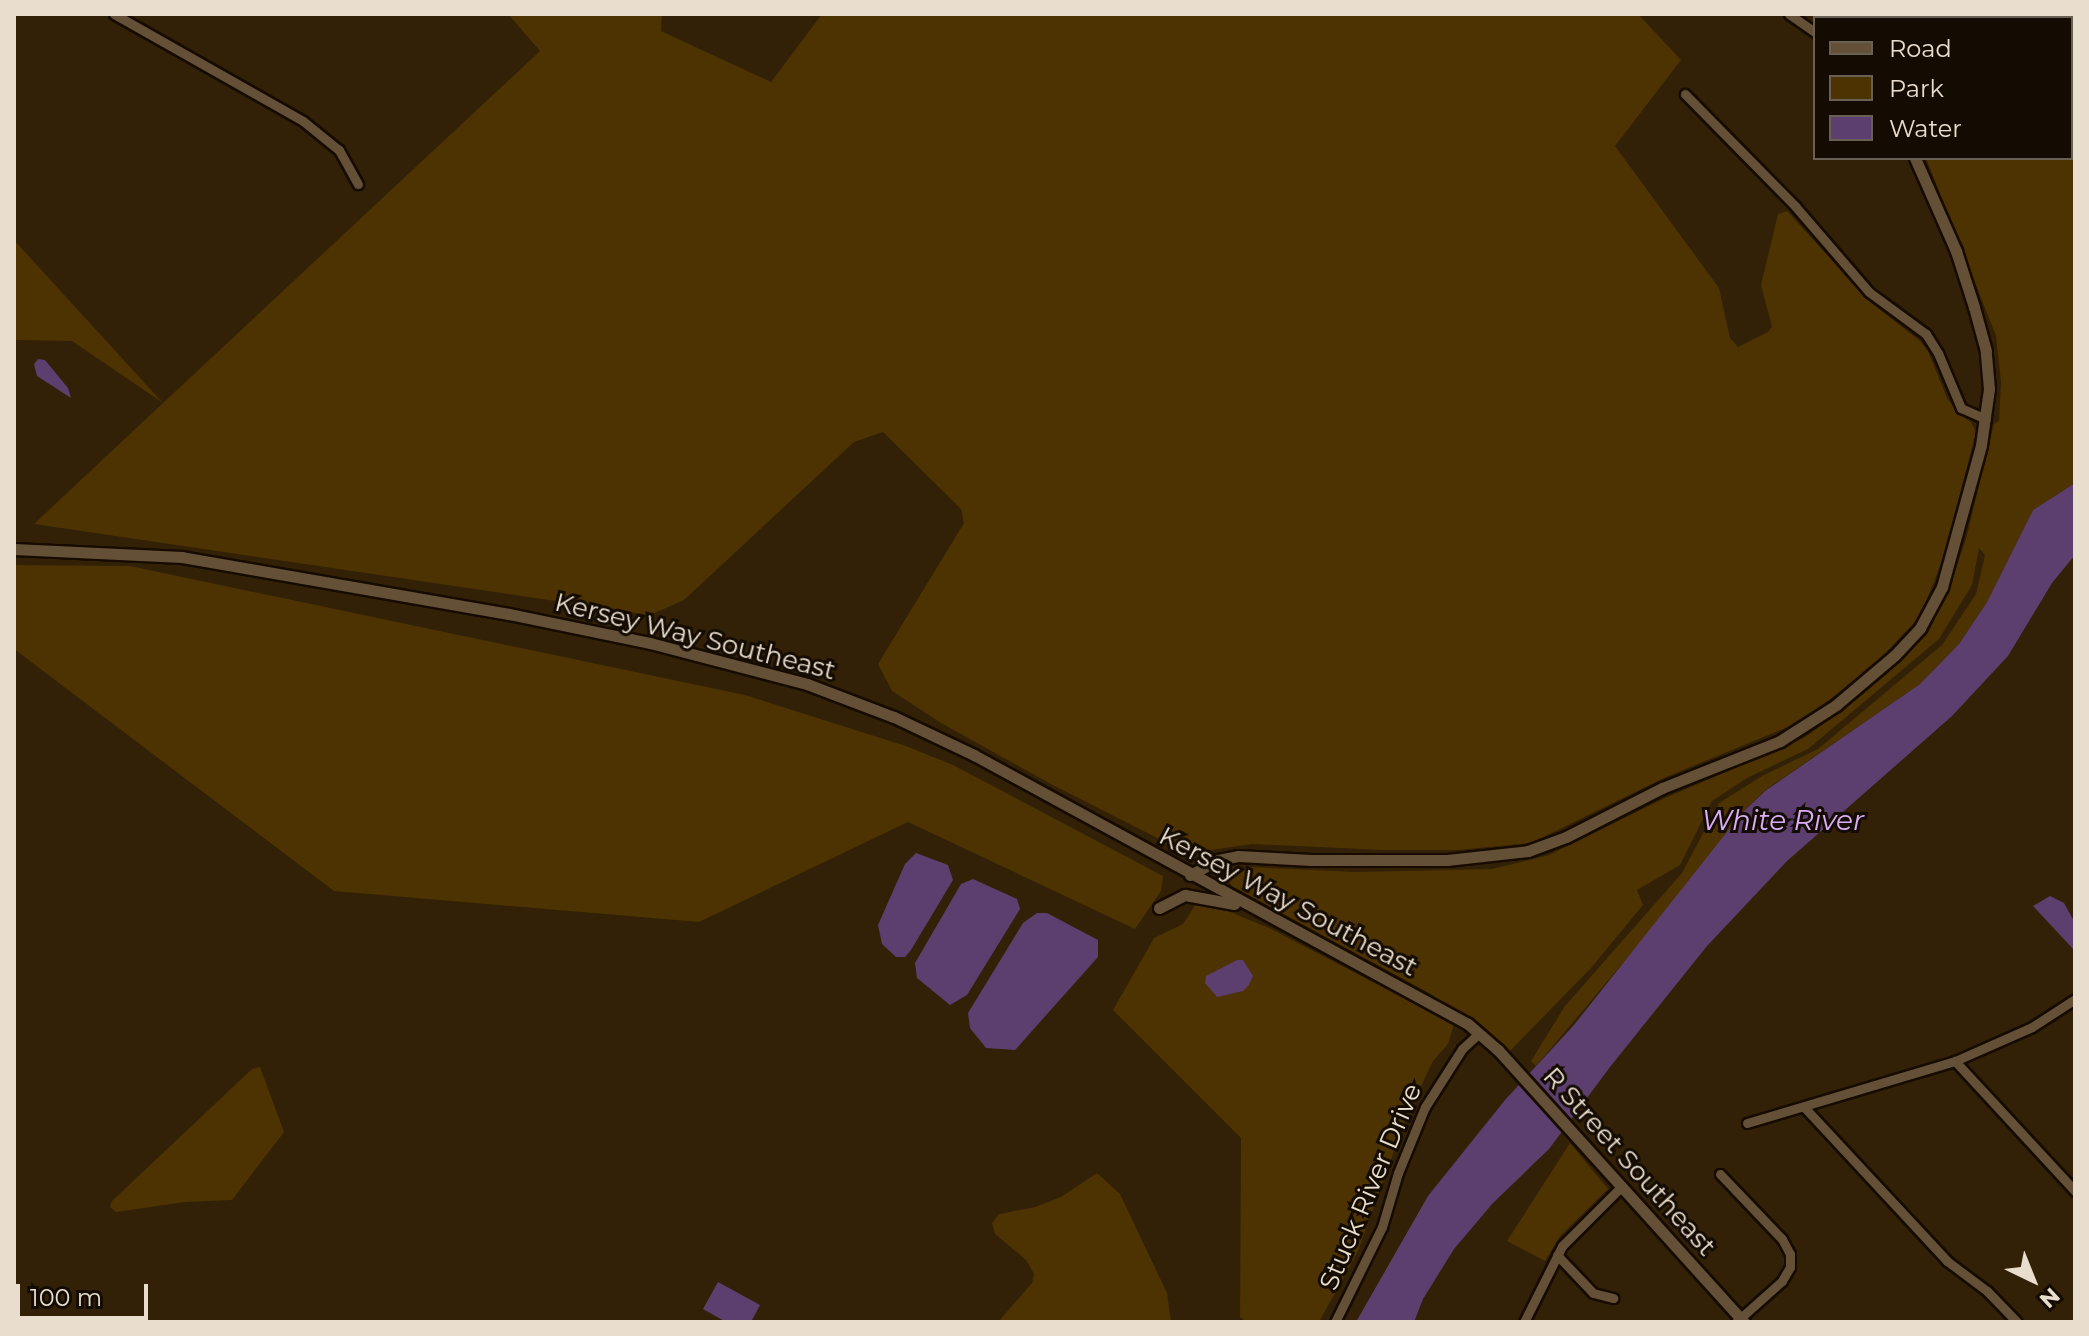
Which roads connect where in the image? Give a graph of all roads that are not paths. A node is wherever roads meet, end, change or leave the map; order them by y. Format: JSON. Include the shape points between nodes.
{"nodes":[{"id":1,"x":114,"y":14,"type":"edge"},
{"id":2,"x":1789,"y":14,"type":"edge"},
{"id":3,"x":1813,"y":31,"type":"edge"},
{"id":4,"x":1685,"y":94,"type":"dead end"},
{"id":5,"x":1916,"y":160,"type":"edge"},
{"id":6,"x":358,"y":184,"type":"dead end"},
{"id":7,"x":1986,"y":419,"type":"junction"},
{"id":8,"x":14,"y":549,"type":"edge"},
{"id":9,"x":1190,"y":875,"type":"junction"},
{"id":10,"x":1159,"y":908,"type":"dead end"},
{"id":11,"x":1255,"y":910,"type":"junction"},
{"id":12,"x":2075,"y":999,"type":"edge"},
{"id":13,"x":1479,"y":1033,"type":"junction"},
{"id":14,"x":1955,"y":1061,"type":"junction"},
{"id":15,"x":1805,"y":1108,"type":"junction"},
{"id":16,"x":1747,"y":1123,"type":"dead end"},
{"id":17,"x":1720,"y":1174,"type":"dead end"},
{"id":18,"x":1622,"y":1186,"type":"junction"},
{"id":19,"x":2075,"y":1191,"type":"edge"},
{"id":20,"x":1557,"y":1255,"type":"junction"},
{"id":21,"x":1613,"y":1298,"type":"dead end"},
{"id":22,"x":1740,"y":1321,"type":"edge"},
{"id":23,"x":1335,"y":1322,"type":"edge"},
{"id":24,"x":1524,"y":1322,"type":"edge"},
{"id":25,"x":2017,"y":1322,"type":"edge"}],
"edges":[{"from":1,"to":6,"type":"street","via":[[303,121],[339,150]]},
{"from":2,"to":3,"type":"street"},
{"from":4,"to":7,"type":"street","via":[[1795,206],[1869,292],[1926,334],[1961,408]]},
{"from":5,"to":7,"type":"street","via":[[1956,251],[1982,334],[1988,371]]},
{"from":7,"to":9,"type":"street","via":[[1948,569],[1928,617],[1895,655],[1802,729],[1662,788],[1566,837],[1518,853],[1370,861],[1238,856]]},
{"from":8,"to":9,"type":"street","name":"Kersey Way Southeast","via":[[182,557],[509,614],[650,643],[807,684],[974,755]]},
{"from":9,"to":11,"type":"street","name":"Kersey Way Southeast"},
{"from":10,"to":11,"type":"street","via":[[1185,895],[1200,895]]},
{"from":11,"to":13,"type":"street","name":"Kersey Way Southeast"},
{"from":12,"to":14,"type":"street","via":[[2032,1027]]},
{"from":13,"to":18,"type":"street","name":"R Street Southeast"},
{"from":13,"to":23,"type":"street","name":"Stuck River Drive","via":[[1462,1049],[1425,1107],[1382,1227]]},
{"from":14,"to":15,"type":"street"},
{"from":14,"to":19,"type":"street"},
{"from":15,"to":16,"type":"street"},
{"from":15,"to":25,"type":"street","via":[[1947,1261]]},
{"from":17,"to":22,"type":"street","via":[[1782,1239],[1790,1261],[1782,1281]]},
{"from":18,"to":20,"type":"street","via":[[1569,1236]]},
{"from":18,"to":22,"type":"street","name":"R Street Southeast"},
{"from":20,"to":21,"type":"street","via":[[1593,1293]]},
{"from":20,"to":24,"type":"street"}]}
